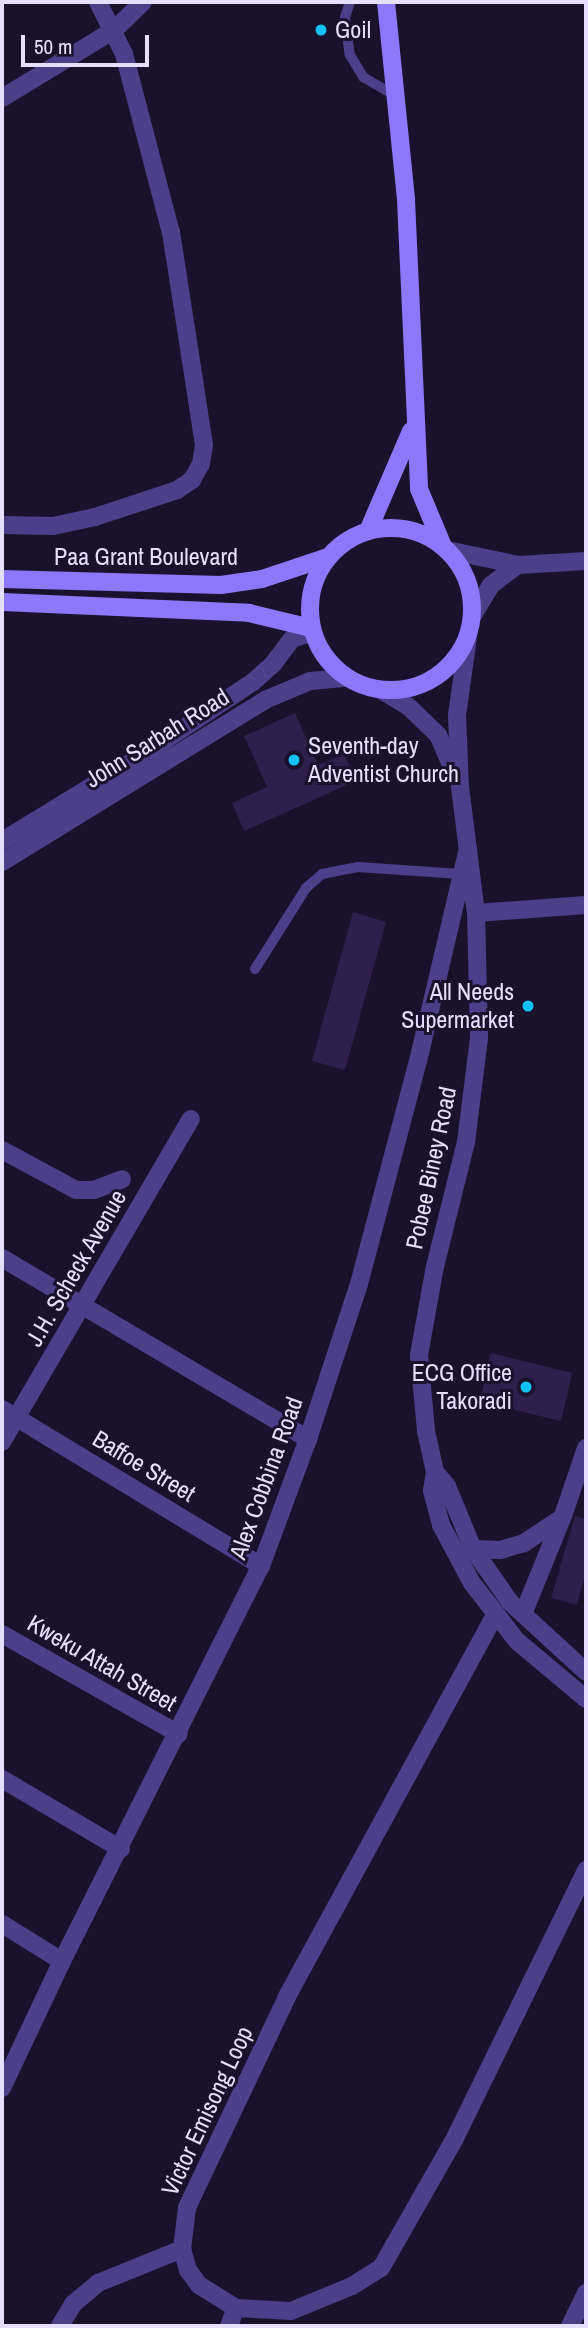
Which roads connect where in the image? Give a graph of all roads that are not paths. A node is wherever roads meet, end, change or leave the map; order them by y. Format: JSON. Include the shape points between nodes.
{"nodes":[{"id":1,"x":98,"y":2,"type":"edge"},
{"id":2,"x":143,"y":2,"type":"edge"},
{"id":3,"x":350,"y":2,"type":"edge"},
{"id":4,"x":386,"y":2,"type":"edge"},
{"id":5,"x":114,"y":30,"type":"junction"},
{"id":6,"x":396,"y":96,"type":"junction"},
{"id":7,"x":2,"y":98,"type":"edge"},
{"id":8,"x":416,"y":414,"type":"junction"},
{"id":9,"x":2,"y":525,"type":"edge"},
{"id":10,"x":368,"y":531,"type":"junction"},
{"id":11,"x":445,"y":548,"type":"junction"},
{"id":12,"x":328,"y":557,"type":"junction"},
{"id":13,"x":586,"y":561,"type":"edge"},
{"id":14,"x":518,"y":565,"type":"junction"},
{"id":15,"x":2,"y":579,"type":"edge"},
{"id":16,"x":2,"y":602,"type":"edge"},
{"id":17,"x":473,"y":615,"type":"junction"},
{"id":18,"x":312,"y":630,"type":"junction"},
{"id":19,"x":468,"y":637,"type":"junction"},
{"id":20,"x":346,"y":678,"type":"junction"},
{"id":21,"x":381,"y":690,"type":"junction"},
{"id":22,"x":460,"y":788,"type":"junction"},
{"id":23,"x":2,"y":841,"type":"edge"},
{"id":24,"x":469,"y":845,"type":"junction"},
{"id":25,"x":2,"y":862,"type":"edge"},
{"id":26,"x":460,"y":874,"type":"junction"},
{"id":27,"x":586,"y":905,"type":"edge"},
{"id":28,"x":476,"y":912,"type":"junction"},
{"id":29,"x":255,"y":969,"type":"dead end"},
{"id":30,"x":191,"y":1119,"type":"dead end"},
{"id":31,"x":2,"y":1150,"type":"edge"},
{"id":32,"x":122,"y":1179,"type":"dead end"},
{"id":33,"x":2,"y":1258,"type":"edge"},
{"id":34,"x":83,"y":1304,"type":"junction"},
{"id":35,"x":9,"y":1413,"type":"edge"},
{"id":36,"x":308,"y":1439,"type":"junction"},
{"id":37,"x":2,"y":1441,"type":"edge"},
{"id":38,"x":586,"y":1448,"type":"edge"},
{"id":39,"x":435,"y":1472,"type":"junction"},
{"id":40,"x":563,"y":1516,"type":"junction"},
{"id":41,"x":473,"y":1549,"type":"junction"},
{"id":42,"x":261,"y":1566,"type":"junction"},
{"id":43,"x":523,"y":1614,"type":"junction"},
{"id":44,"x":495,"y":1615,"type":"junction"},
{"id":45,"x":2,"y":1634,"type":"edge"},
{"id":46,"x":586,"y":1672,"type":"edge"},
{"id":47,"x":586,"y":1699,"type":"edge"},
{"id":48,"x":178,"y":1734,"type":"junction"},
{"id":49,"x":2,"y":1779,"type":"edge"},
{"id":50,"x":121,"y":1849,"type":"junction"},
{"id":51,"x":586,"y":1870,"type":"edge"},
{"id":52,"x":2,"y":1924,"type":"edge"},
{"id":53,"x":62,"y":1961,"type":"junction"},
{"id":54,"x":2,"y":2088,"type":"edge"},
{"id":55,"x":182,"y":2249,"type":"junction"},
{"id":56,"x":586,"y":2293,"type":"edge"},
{"id":57,"x":236,"y":2308,"type":"junction"},
{"id":58,"x":60,"y":2326,"type":"edge"},
{"id":59,"x":229,"y":2326,"type":"edge"},
{"id":60,"x":569,"y":2326,"type":"edge"}],
"edges":[{"from":1,"to":5,"type":"street"},
{"from":2,"to":5,"type":"street"},
{"from":3,"to":6,"type":"lane","via":[[346,39],[356,67],[363,77]]},
{"from":4,"to":6,"type":"main road"},
{"from":5,"to":7,"type":"street"},
{"from":5,"to":9,"type":"street","via":[[171,233],[204,445],[201,464],[192,480],[177,490],[95,517],[52,526]]},
{"from":6,"to":8,"type":"main road"},
{"from":8,"to":10,"type":"main road","via":[[407,447]]},
{"from":8,"to":11,"type":"main road","via":[[419,489]]},
{"from":10,"to":11,"type":"main road","via":[[407,529]]},
{"from":10,"to":12,"type":"main road","via":[[340,545]]},
{"from":11,"to":14,"type":"street"},
{"from":11,"to":17,"type":"main road","via":[[467,579]]},
{"from":12,"to":15,"type":"main road","name":"Paa Grant Boulevard","via":[[262,579],[221,585]]},
{"from":12,"to":18,"type":"main road","via":[[311,590]]},
{"from":13,"to":14,"type":"street"},
{"from":14,"to":17,"type":"street","via":[[491,585]]},
{"from":16,"to":18,"type":"main road","name":"Paa Grant Boulevard","via":[[249,613]]},
{"from":17,"to":19,"type":"main road"},
{"from":18,"to":20,"type":"main road","via":[[319,650]]},
{"from":18,"to":23,"type":"street","name":"John Sarbah Road","via":[[292,639],[273,664],[242,690]]},
{"from":19,"to":21,"type":"main road","via":[[460,653],[434,678],[408,688]]},
{"from":19,"to":22,"type":"street","via":[[457,715]]},
{"from":20,"to":21,"type":"main road"},
{"from":20,"to":25,"type":"street","name":"John Sarbah Road","via":[[310,681],[265,700]]},
{"from":21,"to":22,"type":"street","via":[[408,706],[438,735]]},
{"from":22,"to":24,"type":"street","name":"Pobee Biney Road"},
{"from":24,"to":26,"type":"street","name":"Alex Cobbina Road"},
{"from":24,"to":28,"type":"street","name":"Pobee Biney Road"},
{"from":26,"to":29,"type":"lane","via":[[358,867],[322,874],[306,888]]},
{"from":26,"to":36,"type":"street","name":"Alex Cobbina Road","via":[[386,1185]]},
{"from":27,"to":28,"type":"street"},
{"from":28,"to":39,"type":"street","name":"Pobee Biney Road","via":[[479,1038],[474,1086],[419,1355]]},
{"from":30,"to":34,"type":"street","name":"J.H. Scheck Avenue"},
{"from":31,"to":32,"type":"street","via":[[76,1190],[94,1190]]},
{"from":33,"to":34,"type":"street"},
{"from":34,"to":35,"type":"street","name":"J.H. Scheck Avenue"},
{"from":34,"to":36,"type":"street"},
{"from":35,"to":37,"type":"street","name":"J.H. Scheck Avenue"},
{"from":35,"to":42,"type":"street","name":"Baffoe Street"},
{"from":36,"to":42,"type":"street","name":"Alex Cobbina Road"},
{"from":38,"to":40,"type":"street"},
{"from":39,"to":41,"type":"street","name":"Pobee Biney Road","via":[[447,1486]]},
{"from":39,"to":44,"type":"street","name":"Pobee Biney Road","via":[[432,1491],[441,1525]]},
{"from":40,"to":41,"type":"street","via":[[524,1544],[500,1550]]},
{"from":40,"to":43,"type":"street"},
{"from":41,"to":43,"type":"street","name":"Pobee Biney Road"},
{"from":42,"to":48,"type":"street","name":"Alex Cobbina Road"},
{"from":43,"to":46,"type":"street","name":"Pobee Biney Road"},
{"from":44,"to":47,"type":"street","name":"Pobee Biney Road","via":[[524,1649]]},
{"from":44,"to":55,"type":"street","name":"Victor Emisong Loop","via":[[287,1997],[187,2208]]},
{"from":45,"to":48,"type":"street","name":"Kweku Attah Street"},
{"from":48,"to":50,"type":"street","name":"Alex Cobbina Road"},
{"from":49,"to":50,"type":"street"},
{"from":50,"to":53,"type":"street","name":"Alex Cobbina Road"},
{"from":51,"to":57,"type":"street","via":[[454,2140],[381,2268],[352,2286],[291,2311]]},
{"from":52,"to":53,"type":"street"},
{"from":53,"to":54,"type":"street","name":"Alex Cobbina Road"},
{"from":55,"to":57,"type":"street","via":[[188,2270],[199,2285]]},
{"from":55,"to":58,"type":"street","via":[[98,2283],[73,2304]]},
{"from":56,"to":60,"type":"street"},
{"from":57,"to":59,"type":"street"}]}
